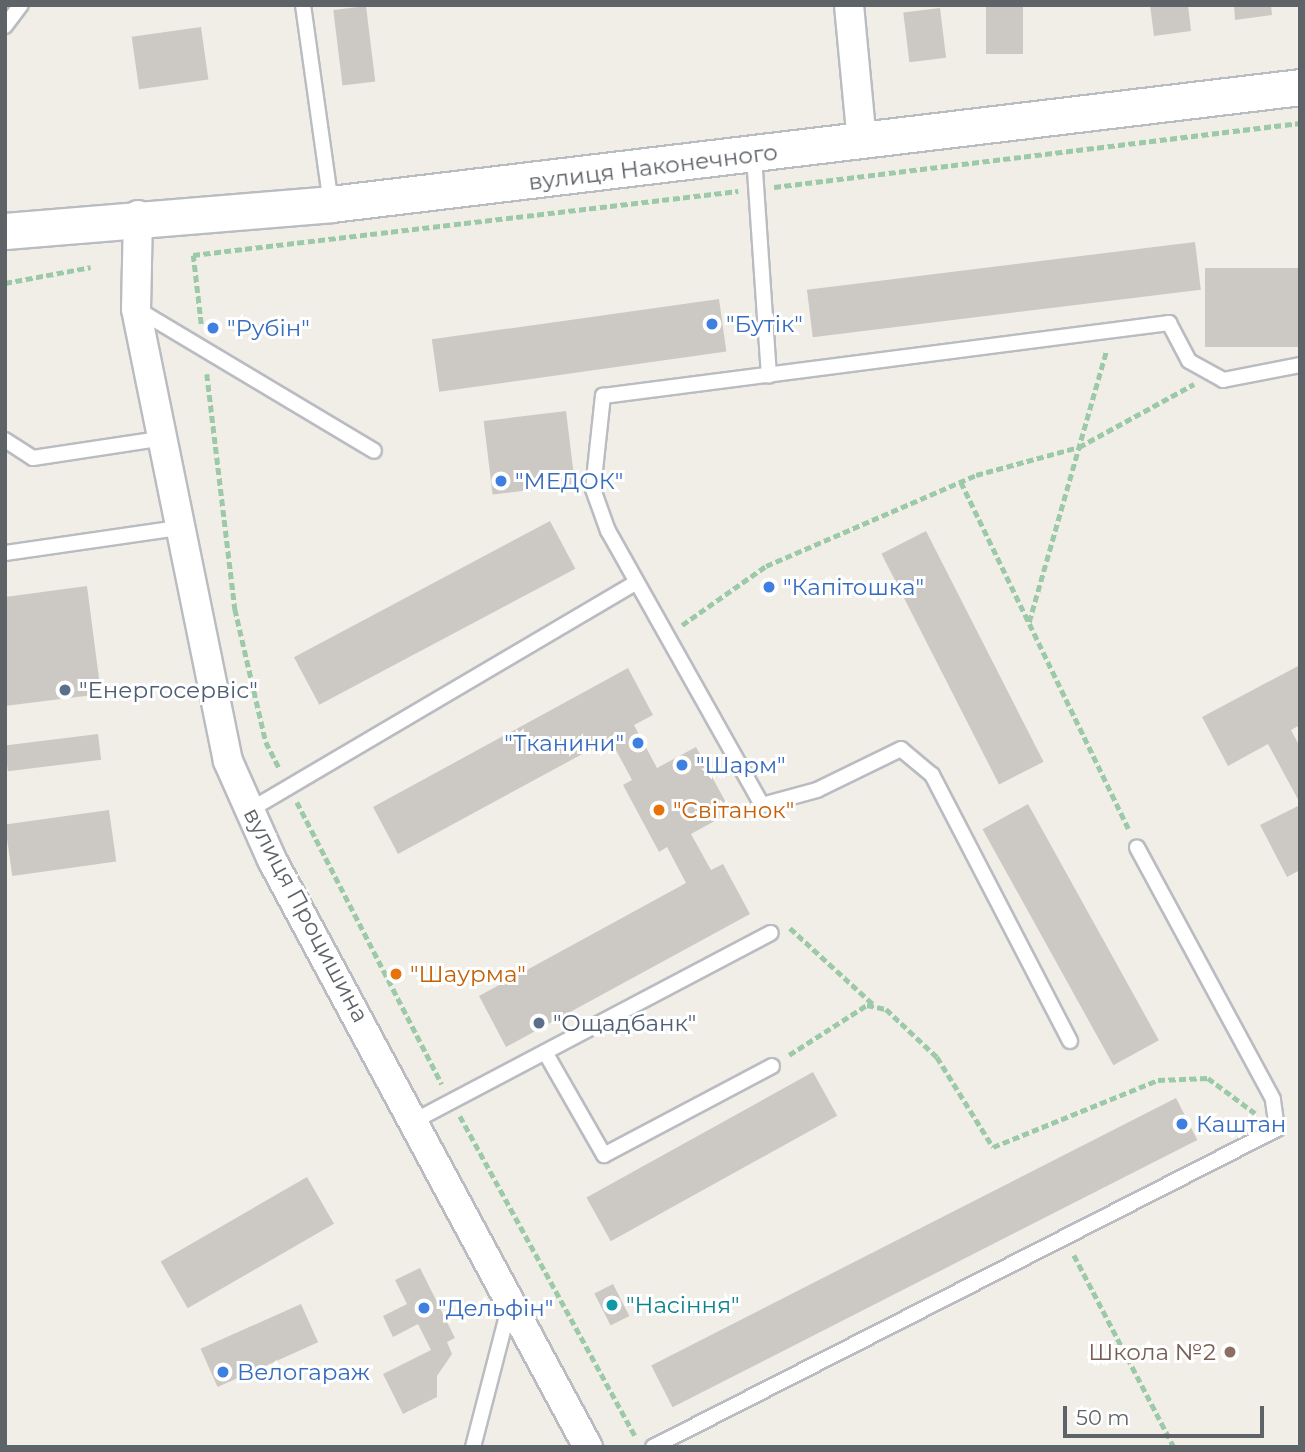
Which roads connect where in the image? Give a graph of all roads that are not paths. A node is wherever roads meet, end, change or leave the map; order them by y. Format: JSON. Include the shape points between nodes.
{"nodes":[{"id":1,"x":20,"y":5,"type":"edge"},
{"id":2,"x":303,"y":5,"type":"edge"},
{"id":3,"x":849,"y":5,"type":"edge"},
{"id":4,"x":5,"y":26,"type":"edge"},
{"id":5,"x":1300,"y":88,"type":"edge"},
{"id":6,"x":862,"y":143,"type":"junction"},
{"id":7,"x":755,"y":172,"type":"junction"},
{"id":8,"x":331,"y":204,"type":"junction"},
{"id":9,"x":138,"y":215,"type":"junction"},
{"id":10,"x":5,"y":231,"type":"edge"},
{"id":11,"x":135,"y":309,"type":"junction"},
{"id":12,"x":1300,"y":365,"type":"edge"},
{"id":13,"x":769,"y":375,"type":"junction"},
{"id":14,"x":158,"y":439,"type":"junction"},
{"id":15,"x":5,"y":440,"type":"edge"},
{"id":16,"x":374,"y":452,"type":"dead end"},
{"id":17,"x":178,"y":528,"type":"junction"},
{"id":18,"x":5,"y":553,"type":"edge"},
{"id":19,"x":634,"y":584,"type":"junction"},
{"id":20,"x":250,"y":810,"type":"junction"},
{"id":21,"x":1137,"y":847,"type":"road end"},
{"id":22,"x":771,"y":933,"type":"road end"},
{"id":23,"x":1070,"y":1041,"type":"dead end"},
{"id":24,"x":545,"y":1052,"type":"junction"},
{"id":25,"x":772,"y":1066,"type":"road end"},
{"id":26,"x":415,"y":1120,"type":"junction"},
{"id":27,"x":511,"y":1300,"type":"junction"},
{"id":28,"x":473,"y":1447,"type":"edge"},
{"id":29,"x":588,"y":1447,"type":"edge"},
{"id":30,"x":653,"y":1447,"type":"edge"}],
"edges":[{"from":1,"to":4,"type":"lane"},
{"from":2,"to":8,"type":"lane"},
{"from":3,"to":6,"type":"street"},
{"from":5,"to":6,"type":"street","name":"вулиця Наконечного"},
{"from":6,"to":7,"type":"street","name":"вулиця Наконечного"},
{"from":7,"to":8,"type":"street","name":"вулиця Наконечного"},
{"from":7,"to":13,"type":"lane"},
{"from":8,"to":9,"type":"street","name":"вулиця Наконечного"},
{"from":9,"to":10,"type":"street","name":"вулиця Наконечного"},
{"from":9,"to":11,"type":"street","name":"вулиця Процишина"},
{"from":11,"to":14,"type":"street","name":"вулиця Процишина"},
{"from":11,"to":16,"type":"lane"},
{"from":12,"to":13,"type":"lane","via":[[1223,380],[1189,361],[1169,323]]},
{"from":13,"to":19,"type":"lane","via":[[603,396],[593,489]]},
{"from":14,"to":15,"type":"lane","via":[[33,458]]},
{"from":14,"to":17,"type":"street","name":"вулиця Процишина"},
{"from":17,"to":18,"type":"lane"},
{"from":17,"to":20,"type":"street","name":"вулиця Процишина","via":[[228,761]]},
{"from":19,"to":20,"type":"lane"},
{"from":19,"to":23,"type":"lane","via":[[762,805],[817,790],[901,748],[932,775]]},
{"from":20,"to":26,"type":"street","name":"вулиця Процишина"},
{"from":21,"to":30,"type":"lane","via":[[1273,1099],[1277,1129]]},
{"from":22,"to":24,"type":"lane"},
{"from":24,"to":25,"type":"lane","via":[[604,1155]]},
{"from":24,"to":26,"type":"lane"},
{"from":26,"to":27,"type":"street","name":"вулиця Процишина"},
{"from":27,"to":28,"type":"lane"},
{"from":27,"to":29,"type":"street","name":"вулиця Процишина"}]}
